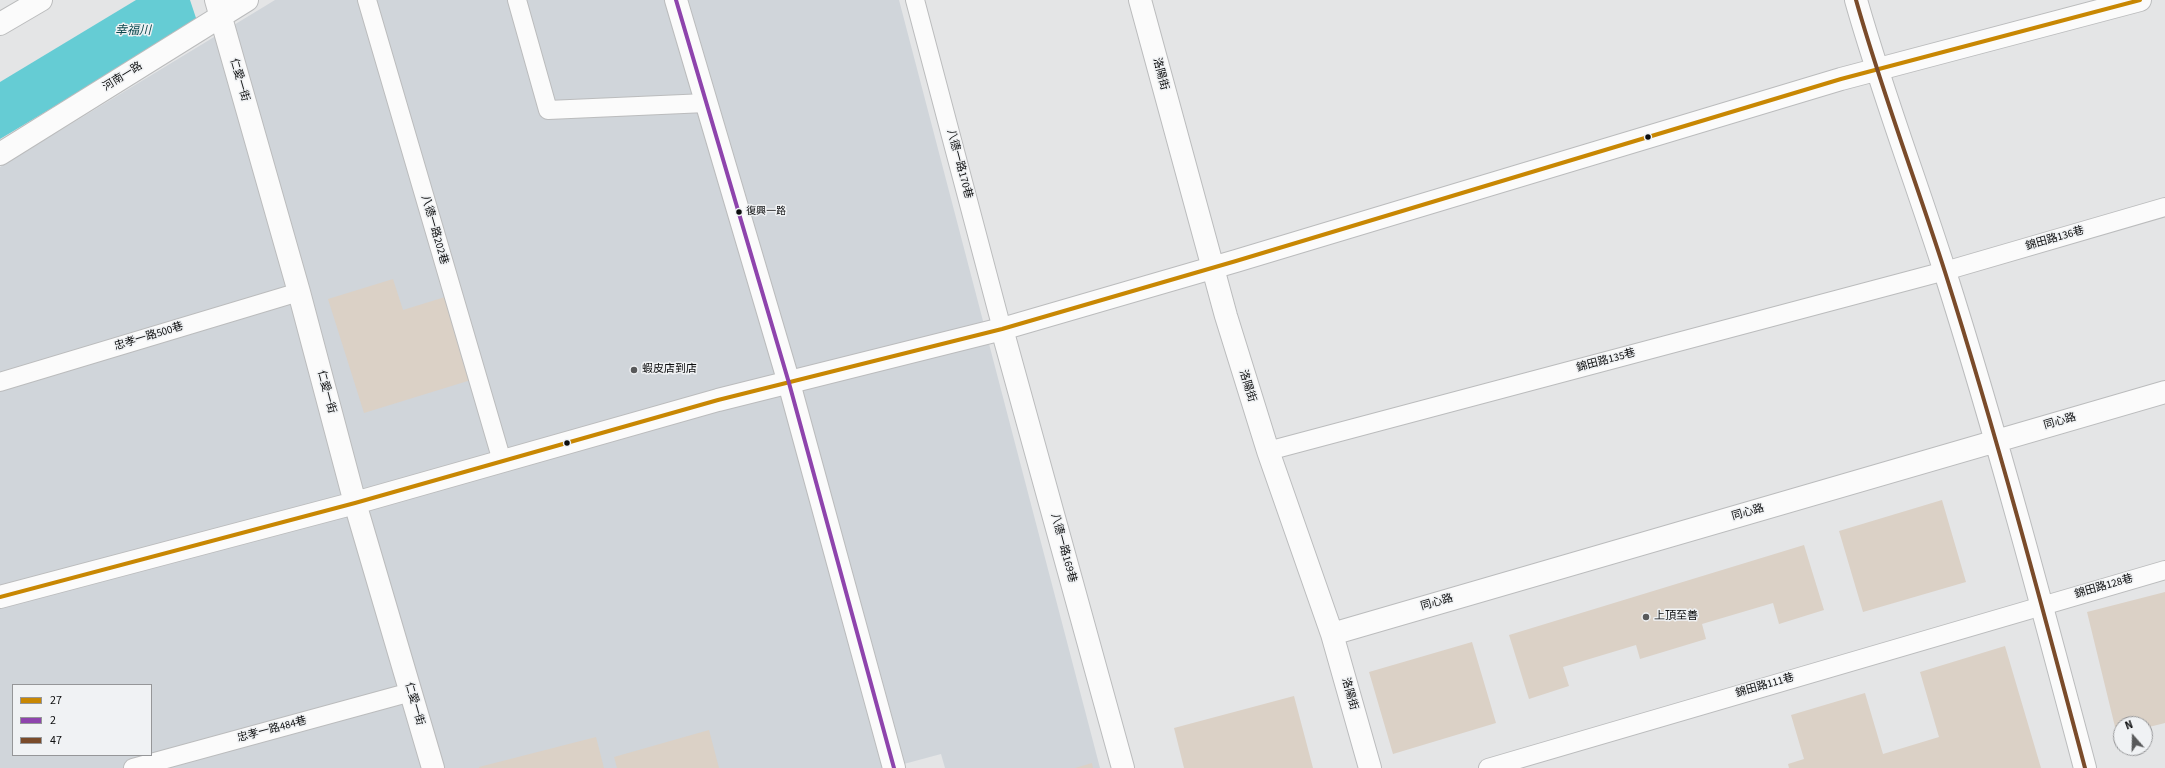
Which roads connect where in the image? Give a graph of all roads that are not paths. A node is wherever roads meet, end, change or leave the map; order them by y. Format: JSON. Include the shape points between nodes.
{"nodes":[{"id":1,"x":41,"y":0,"type":"edge"},
{"id":2,"x":247,"y":0,"type":"edge"},
{"id":3,"x":367,"y":0,"type":"edge"},
{"id":4,"x":517,"y":0,"type":"edge"},
{"id":5,"x":676,"y":0,"type":"edge"},
{"id":6,"x":915,"y":0,"type":"edge"},
{"id":7,"x":1140,"y":0,"type":"edge"},
{"id":8,"x":1856,"y":0,"type":"edge"},
{"id":9,"x":2140,"y":0,"type":"edge"},
{"id":10,"x":18,"y":6,"type":"edge"},
{"id":11,"x":219,"y":8,"type":"edge"},
{"id":12,"x":0,"y":24,"type":"edge"},
{"id":13,"x":1876,"y":69,"type":"junction"},
{"id":14,"x":706,"y":103,"type":"junction"},
{"id":15,"x":0,"y":154,"type":"edge"},
{"id":16,"x":2165,"y":207,"type":"edge"},
{"id":17,"x":1213,"y":268,"type":"junction"},
{"id":18,"x":1944,"y":271,"type":"junction"},
{"id":19,"x":299,"y":292,"type":"junction"},
{"id":20,"x":1002,"y":329,"type":"junction"},
{"id":21,"x":0,"y":382,"type":"edge"},
{"id":22,"x":789,"y":383,"type":"junction"},
{"id":23,"x":2165,"y":392,"type":"edge"},
{"id":24,"x":1996,"y":441,"type":"junction"},
{"id":25,"x":1268,"y":451,"type":"junction"},
{"id":26,"x":502,"y":460,"type":"junction"},
{"id":27,"x":355,"y":504,"type":"junction"},
{"id":28,"x":2165,"y":570,"type":"edge"},
{"id":29,"x":0,"y":597,"type":"edge"},
{"id":30,"x":2042,"y":604,"type":"junction"},
{"id":31,"x":1332,"y":634,"type":"junction"},
{"id":32,"x":411,"y":692,"type":"junction"},
{"id":33,"x":133,"y":768,"type":"edge"},
{"id":34,"x":433,"y":768,"type":"edge"},
{"id":35,"x":894,"y":768,"type":"edge"},
{"id":36,"x":1123,"y":768,"type":"edge"},
{"id":37,"x":1370,"y":768,"type":"edge"},
{"id":38,"x":1488,"y":768,"type":"edge"},
{"id":39,"x":2085,"y":768,"type":"edge"}],
"edges":[{"from":1,"to":10,"type":"street"},
{"from":2,"to":11,"type":"street","name":"河南一路"},
{"from":3,"to":26,"type":"lane","name":"八德一路202巷"},
{"from":4,"to":14,"type":"lane","via":[[548,110]]},
{"from":5,"to":14,"type":"street"},
{"from":6,"to":20,"type":"lane","name":"八德一路170巷"},
{"from":7,"to":17,"type":"street","name":"洛陽街"},
{"from":8,"to":13,"type":"street"},
{"from":9,"to":13,"type":"street"},
{"from":10,"to":12,"type":"street"},
{"from":11,"to":15,"type":"street","name":"河南一路"},
{"from":11,"to":19,"type":"street","name":"仁愛一街"},
{"from":13,"to":17,"type":"street"},
{"from":13,"to":18,"type":"street"},
{"from":14,"to":22,"type":"street"},
{"from":16,"to":18,"type":"lane","name":"錦田路136巷"},
{"from":17,"to":20,"type":"street"},
{"from":17,"to":25,"type":"street","name":"洛陽街"},
{"from":18,"to":24,"type":"street"},
{"from":18,"to":25,"type":"lane","name":"錦田路135巷"},
{"from":19,"to":21,"type":"lane","name":"忠孝一路500巷"},
{"from":19,"to":27,"type":"street","name":"仁愛一街"},
{"from":20,"to":22,"type":"street"},
{"from":20,"to":36,"type":"street","name":"八德一路169巷"},
{"from":22,"to":26,"type":"street"},
{"from":22,"to":35,"type":"street"},
{"from":23,"to":24,"type":"street","name":"同心路"},
{"from":24,"to":30,"type":"street"},
{"from":24,"to":31,"type":"street","name":"同心路"},
{"from":25,"to":31,"type":"street","name":"洛陽街"},
{"from":26,"to":27,"type":"street"},
{"from":27,"to":29,"type":"street"},
{"from":27,"to":32,"type":"street","name":"仁愛一街"},
{"from":28,"to":30,"type":"lane","name":"錦田路128巷"},
{"from":30,"to":38,"type":"lane","name":"錦田路111巷"},
{"from":30,"to":39,"type":"street"},
{"from":31,"to":37,"type":"street","name":"洛陽街"},
{"from":32,"to":33,"type":"lane","name":"忠孝一路484巷"},
{"from":32,"to":34,"type":"street","name":"仁愛一街"}]}
